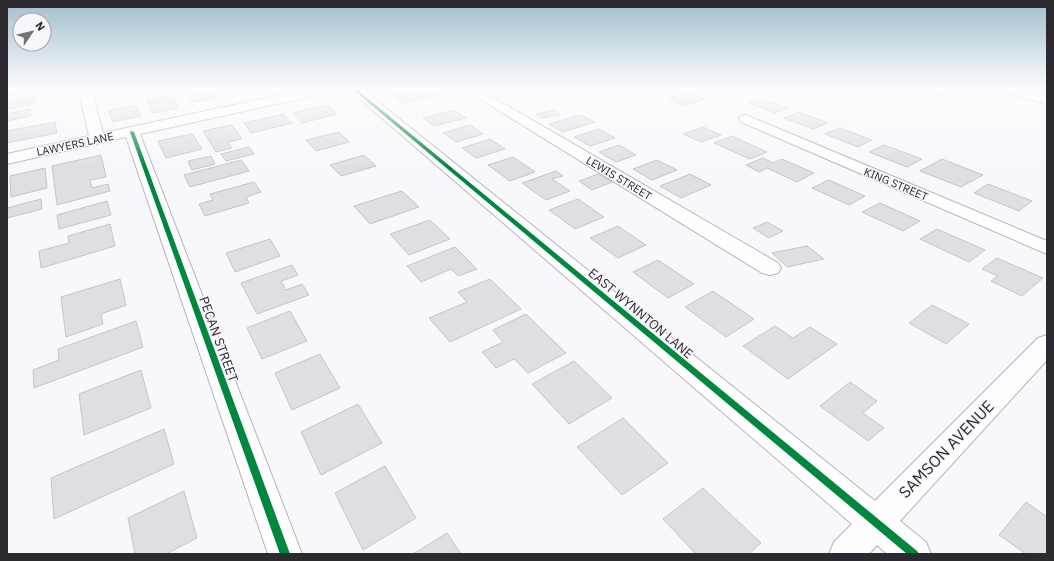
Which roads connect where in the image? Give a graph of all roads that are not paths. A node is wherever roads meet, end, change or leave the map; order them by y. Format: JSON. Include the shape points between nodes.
{"nodes":[{"id":1,"x":91,"y":114,"type":"edge"},
{"id":2,"x":213,"y":114,"type":"edge"},
{"id":3,"x":385,"y":114,"type":"edge"},
{"id":4,"x":512,"y":114,"type":"edge"},
{"id":5,"x":746,"y":119,"type":"dead end"},
{"id":6,"x":132,"y":132,"type":"junction"},
{"id":7,"x":97,"y":139,"type":"junction"},
{"id":8,"x":7,"y":159,"type":"edge"},
{"id":9,"x":1047,"y":248,"type":"edge"},
{"id":10,"x":770,"y":268,"type":"dead end"},
{"id":11,"x":1047,"y":344,"type":"edge"},
{"id":12,"x":876,"y":522,"type":"junction"},
{"id":13,"x":285,"y":554,"type":"edge"},
{"id":14,"x":846,"y":554,"type":"edge"},
{"id":15,"x":914,"y":554,"type":"edge"}],
"edges":[{"from":1,"to":7,"type":"street"},
{"from":2,"to":6,"type":"street","name":"LAWYERS LANE"},
{"from":3,"to":12,"type":"street","name":"EAST WYNNTON LANE"},
{"from":4,"to":10,"type":"street","name":"LEWIS STREET"},
{"from":5,"to":9,"type":"street","name":"KING STREET"},
{"from":6,"to":7,"type":"street","name":"LAWYERS LANE"},
{"from":6,"to":13,"type":"street","name":"PECAN STREET"},
{"from":7,"to":8,"type":"street","name":"LAWYERS LANE"},
{"from":11,"to":12,"type":"street","name":"SAMSON AVENUE"},
{"from":12,"to":14,"type":"street","name":"SAMSON AVENUE"},
{"from":12,"to":15,"type":"street","name":"EAST WYNNTON LANE"}]}
